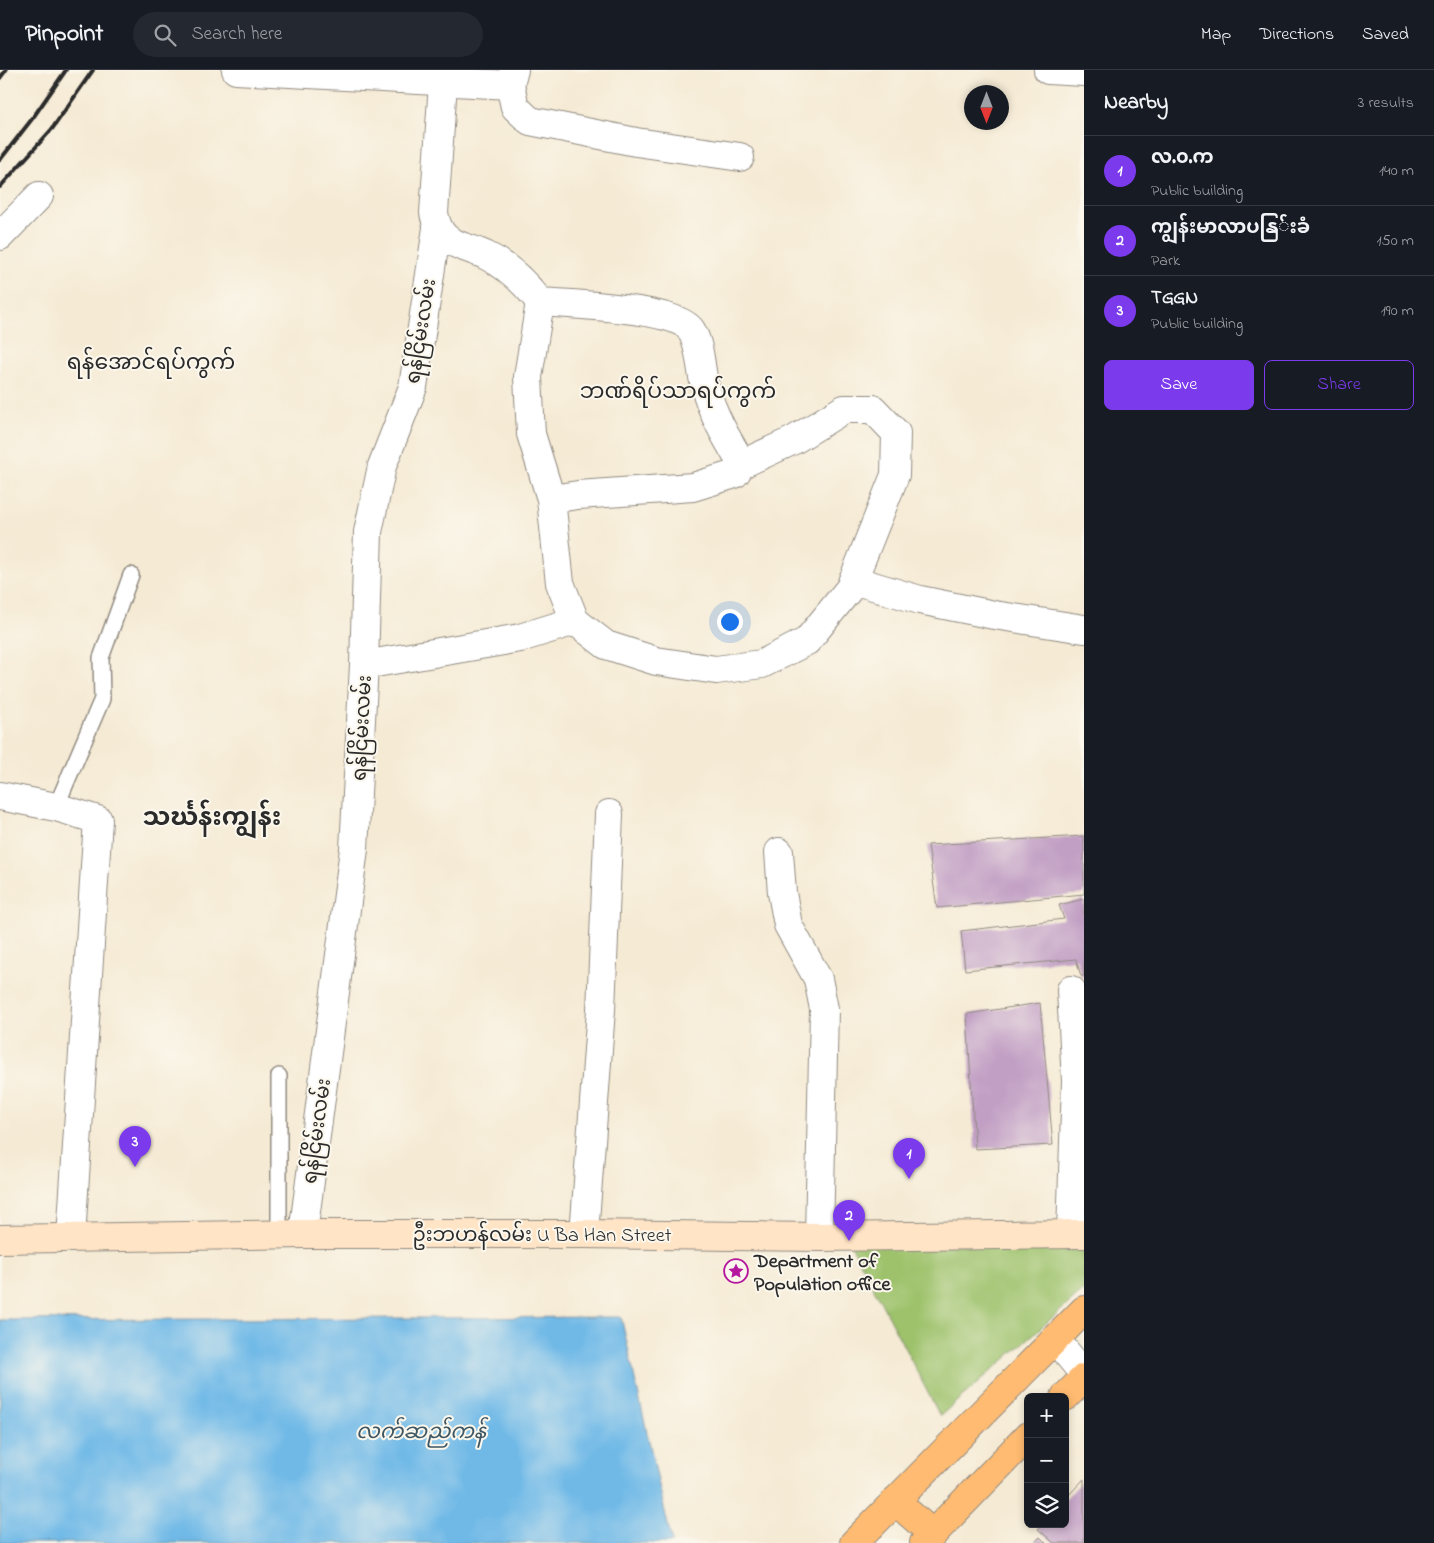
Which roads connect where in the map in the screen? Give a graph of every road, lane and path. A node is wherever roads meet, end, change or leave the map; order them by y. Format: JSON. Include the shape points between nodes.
{"nodes":[{"id":1,"x":236,"y":70,"type":"edge"},
{"id":2,"x":1048,"y":70,"type":"edge"},
{"id":3,"x":1084,"y":72,"type":"edge"},
{"id":4,"x":512,"y":77,"type":"edge"},
{"id":5,"x":443,"y":82,"type":"junction"},
{"id":6,"x":740,"y":157,"type":"dead end"},
{"id":7,"x":38,"y":196,"type":"dead end"},
{"id":8,"x":437,"y":228,"type":"junction"},
{"id":9,"x":0,"y":236,"type":"edge"},
{"id":10,"x":540,"y":302,"type":"junction"},
{"id":11,"x":742,"y":464,"type":"junction"},
{"id":12,"x":551,"y":499,"type":"junction"},
{"id":13,"x":131,"y":575,"type":"dead end"},
{"id":14,"x":853,"y":580,"type":"junction"},
{"id":15,"x":575,"y":621,"type":"junction"},
{"id":16,"x":1084,"y":629,"type":"edge"},
{"id":17,"x":364,"y":666,"type":"junction"},
{"id":18,"x":0,"y":796,"type":"edge"},
{"id":19,"x":56,"y":807,"type":"junction"},
{"id":20,"x":608,"y":814,"type":"dead end"},
{"id":21,"x":780,"y":852,"type":"dead end"},
{"id":22,"x":1071,"y":990,"type":"dead end"},
{"id":23,"x":279,"y":1076,"type":"dead end"},
{"id":24,"x":291,"y":1234,"type":"junction"},
{"id":25,"x":584,"y":1234,"type":"junction"},
{"id":26,"x":1077,"y":1234,"type":"edge"},
{"id":27,"x":818,"y":1236,"type":"junction"},
{"id":28,"x":71,"y":1238,"type":"junction"},
{"id":29,"x":0,"y":1239,"type":"edge"},
{"id":30,"x":1084,"y":1310,"type":"edge"},
{"id":31,"x":1055,"y":1339,"type":"junction"},
{"id":32,"x":1084,"y":1374,"type":"edge"},
{"id":33,"x":1084,"y":1378,"type":"edge"},
{"id":34,"x":1069,"y":1393,"type":"edge"},
{"id":35,"x":1026,"y":1438,"type":"edge"},
{"id":36,"x":895,"y":1501,"type":"junction"},
{"id":37,"x":929,"y":1538,"type":"edge"},
{"id":38,"x":854,"y":1543,"type":"edge"}],
"edges":[{"from":1,"to":5,"type":"street"},
{"from":2,"to":3,"type":"street"},
{"from":4,"to":5,"type":"street"},
{"from":4,"to":6,"type":"street","via":[[515,107],[530,121],[636,142]]},
{"from":5,"to":8,"type":"street","name":"ရန်ငြိမ်းလမ်း","via":[[434,213]]},
{"from":7,"to":9,"type":"street"},
{"from":8,"to":10,"type":"street","via":[[454,244],[488,256],[526,283]]},
{"from":8,"to":17,"type":"street","name":"ရန်ငြိမ်းလမ်း","via":[[413,387],[382,466],[368,532]]},
{"from":10,"to":11,"type":"street","via":[[614,307],[674,319],[690,329],[715,418]]},
{"from":10,"to":12,"type":"street","via":[[528,377],[531,434]]},
{"from":11,"to":12,"type":"street","via":[[735,474],[693,487]]},
{"from":11,"to":14,"type":"street","via":[[794,440],[844,409],[873,409],[896,433],[895,475]]},
{"from":12,"to":15,"type":"street","via":[[560,583]]},
{"from":13,"to":19,"type":"lane","via":[[101,658],[102,699]]},
{"from":14,"to":15,"type":"street","via":[[807,641],[762,664],[716,670],[656,661],[606,645]]},
{"from":14,"to":16,"type":"street","via":[[920,600]]},
{"from":15,"to":17,"type":"street","via":[[520,638]]},
{"from":17,"to":24,"type":"street","name":"ရန်ငြိမ်းလမ်း","via":[[354,849]]},
{"from":18,"to":19,"type":"street"},
{"from":19,"to":28,"type":"street","via":[[98,820]]},
{"from":20,"to":25,"type":"street","via":[[601,1010]]},
{"from":21,"to":27,"type":"street","via":[[788,925],[818,979],[824,1009]]},
{"from":22,"to":26,"type":"street","via":[[1076,1081]]},
{"from":23,"to":24,"type":"lane"},
{"from":24,"to":25,"type":"street","name":"ဦးဘဟန်လမ်း U Ba Han Street"},
{"from":24,"to":28,"type":"street","name":"ဦးဘဟန်လမ်း U Ba Han Street"},
{"from":25,"to":27,"type":"street","name":"ဦးဘဟန်လမ်း U Ba Han Street"},
{"from":26,"to":27,"type":"street","name":"ဦးဘဟန်လမ်း U Ba Han Street"},
{"from":28,"to":29,"type":"street","name":"ဦးဘဟန်လမ်း U Ba Han Street"},
{"from":30,"to":31,"type":"main road"},
{"from":31,"to":32,"type":"street"},
{"from":31,"to":36,"type":"main road"},
{"from":33,"to":34,"type":"main road"},
{"from":35,"to":37,"type":"main road"},
{"from":36,"to":37,"type":"main road"},
{"from":36,"to":38,"type":"main road"}]}
